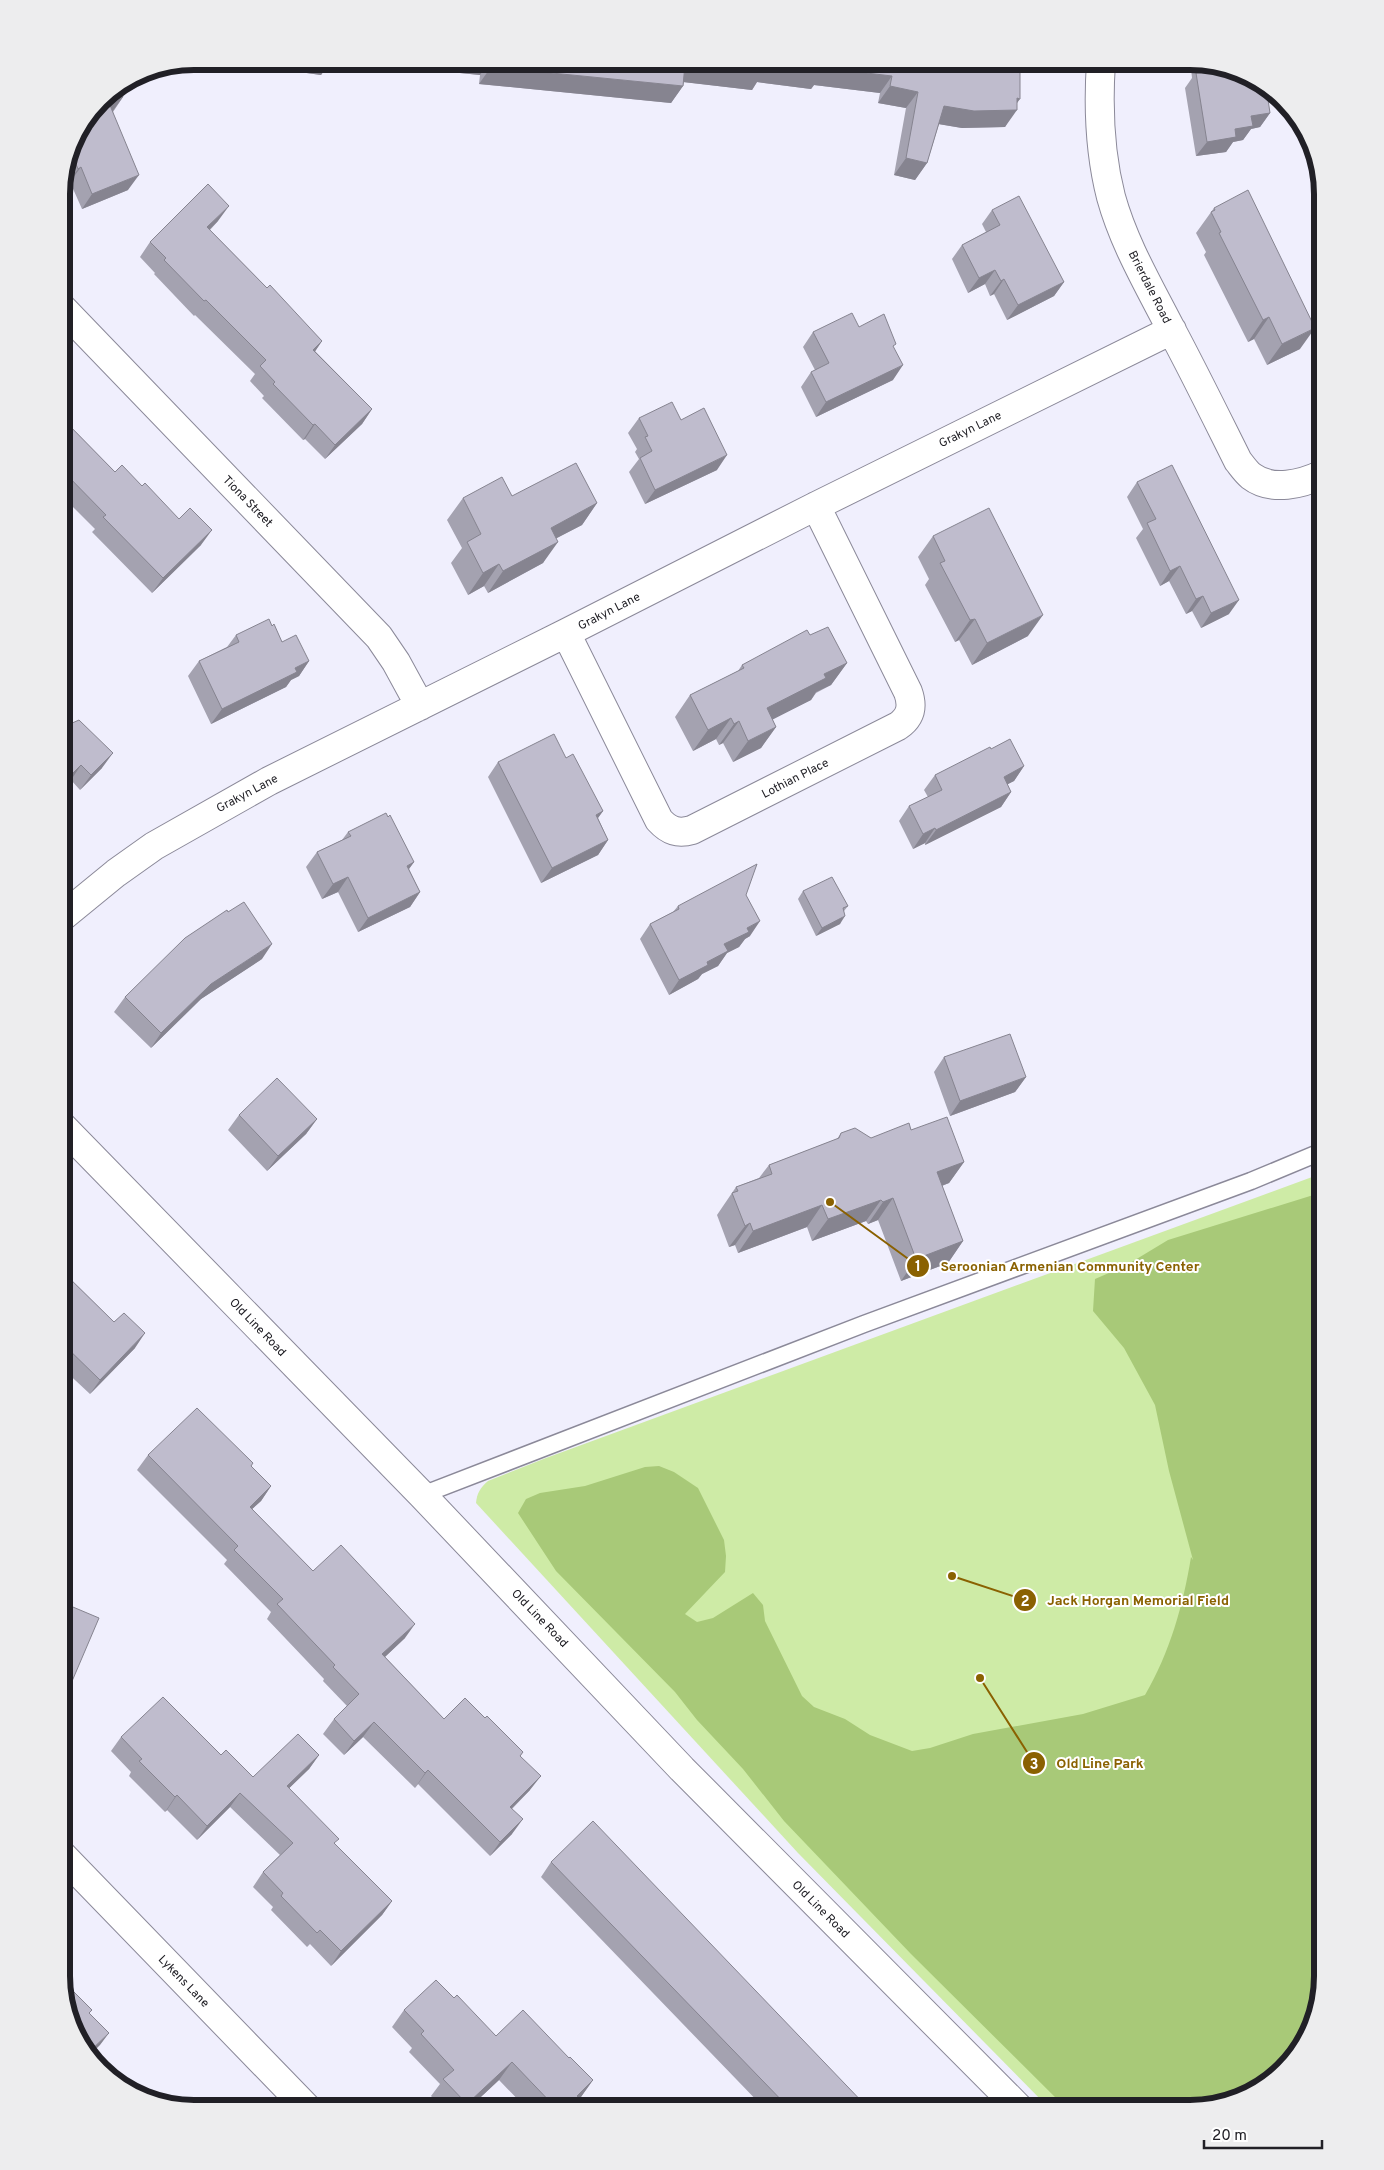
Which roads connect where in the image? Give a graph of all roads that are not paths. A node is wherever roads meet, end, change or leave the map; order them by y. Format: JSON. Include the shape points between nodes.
{"nodes":[{"id":1,"x":1101,"y":70,"type":"edge"},
{"id":2,"x":70,"y":316,"type":"edge"},
{"id":3,"x":1172,"y":330,"type":"junction"},
{"id":4,"x":1314,"y":478,"type":"edge"},
{"id":5,"x":816,"y":506,"type":"junction"},
{"id":6,"x":566,"y":633,"type":"junction"},
{"id":7,"x":420,"y":706,"type":"junction"},
{"id":8,"x":70,"y":910,"type":"edge"},
{"id":9,"x":70,"y":1134,"type":"edge"},
{"id":10,"x":1314,"y":1154,"type":"edge"},
{"id":11,"x":422,"y":1495,"type":"junction"},
{"id":12,"x":70,"y":1863,"type":"edge"},
{"id":13,"x":300,"y":2100,"type":"edge"},
{"id":14,"x":1011,"y":2100,"type":"edge"}],
"edges":[{"from":1,"to":3,"type":"street","name":"Brierdale Road","via":[[1100,117],[1111,197],[1122,231]]},
{"from":2,"to":7,"type":"street","name":"Tiona Street","via":[[379,637]]},
{"from":3,"to":4,"type":"street","name":"Brierdale Road","via":[[1238,461],[1251,476],[1268,484],[1289,485]]},
{"from":3,"to":5,"type":"street","name":"Grakyn Lane"},
{"from":5,"to":6,"type":"street","name":"Grakyn Lane"},
{"from":5,"to":6,"type":"street","name":"Lothian Place","via":[[908,692],[910,712],[898,726],[692,830],[674,832],[659,820]]},
{"from":6,"to":7,"type":"street","name":"Grakyn Lane"},
{"from":7,"to":8,"type":"street","name":"Grakyn Lane","via":[[269,781],[154,846],[116,872]]},
{"from":9,"to":11,"type":"street","name":"Old Line Road"},
{"from":10,"to":11,"type":"lane","via":[[1242,1184],[864,1324]]},
{"from":11,"to":14,"type":"street","name":"Old Line Road","via":[[682,1769]]},
{"from":12,"to":13,"type":"street","name":"Lykens Lane"}]}
